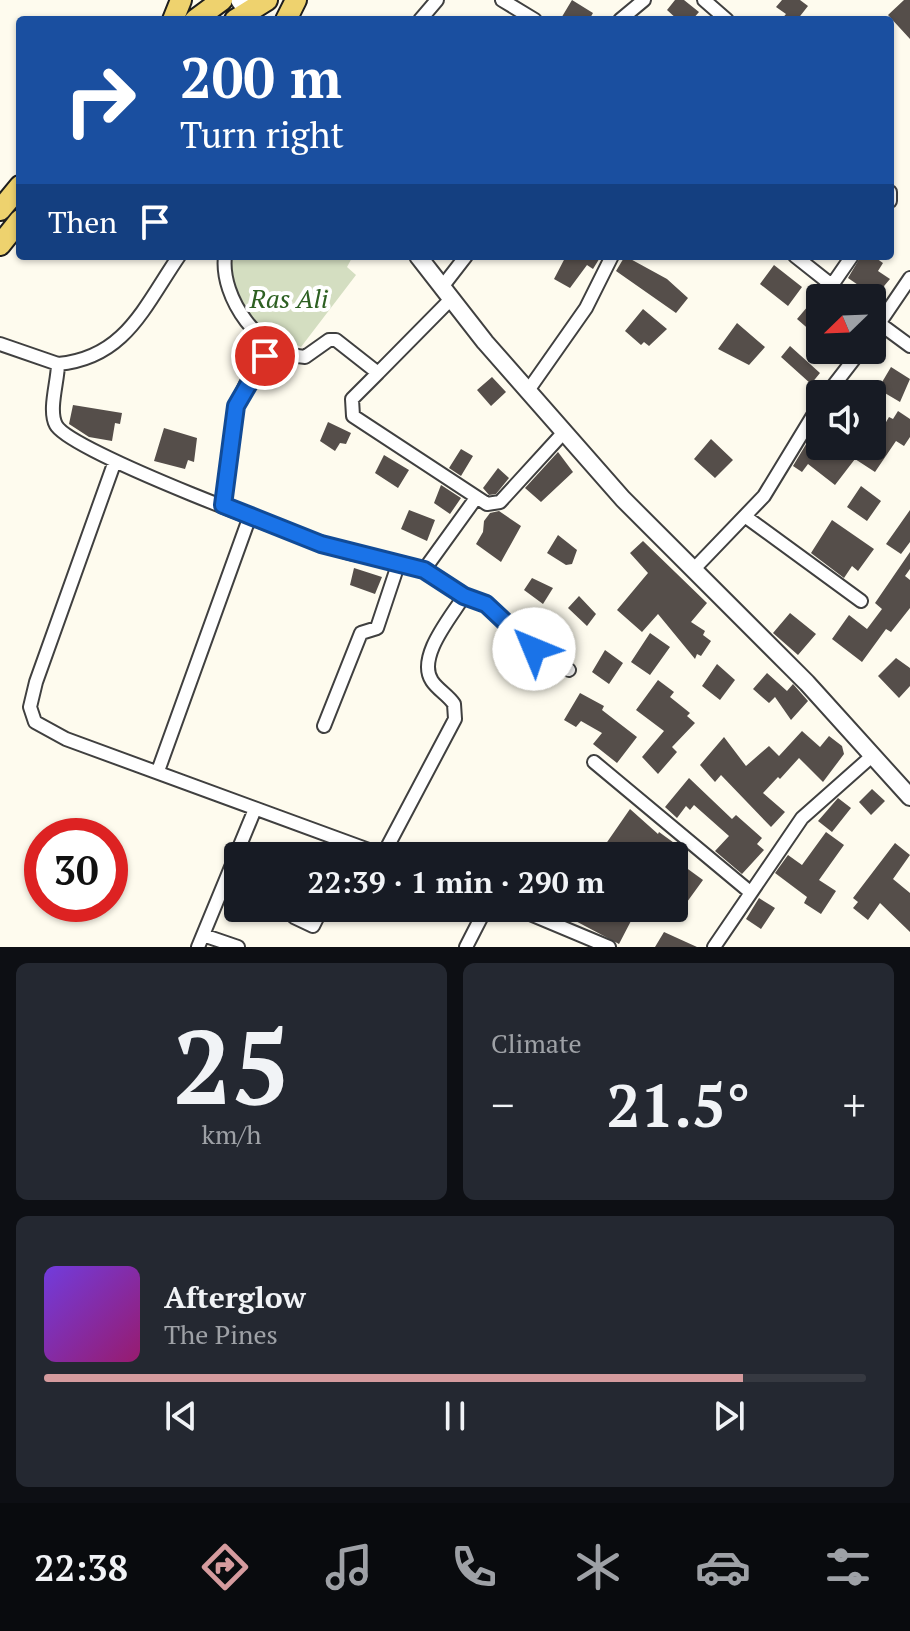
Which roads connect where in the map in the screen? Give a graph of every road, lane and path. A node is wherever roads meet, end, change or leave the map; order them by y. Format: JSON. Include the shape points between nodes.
{"nodes":[{"id":1,"x":267,"y":0,"type":"edge"},
{"id":2,"x":437,"y":0,"type":"edge"},
{"id":3,"x":502,"y":0,"type":"edge"},
{"id":4,"x":644,"y":0,"type":"edge"},
{"id":5,"x":704,"y":0,"type":"edge"},
{"id":6,"x":234,"y":8,"type":"edge"},
{"id":7,"x":208,"y":16,"type":"edge"},
{"id":8,"x":423,"y":16,"type":"edge"},
{"id":9,"x":528,"y":16,"type":"edge"},
{"id":10,"x":625,"y":16,"type":"edge"},
{"id":11,"x":722,"y":16,"type":"edge"},
{"id":12,"x":16,"y":191,"type":"edge"},
{"id":13,"x":0,"y":210,"type":"edge"},
{"id":14,"x":16,"y":225,"type":"edge"},
{"id":15,"x":0,"y":245,"type":"edge"},
{"id":16,"x":175,"y":260,"type":"edge"},
{"id":17,"x":225,"y":260,"type":"edge"},
{"id":18,"x":421,"y":260,"type":"edge"},
{"id":19,"x":464,"y":260,"type":"edge"},
{"id":20,"x":610,"y":260,"type":"edge"},
{"id":21,"x":800,"y":260,"type":"edge"},
{"id":22,"x":849,"y":260,"type":"edge"},
{"id":23,"x":910,"y":278,"type":"edge"},
{"id":24,"x":831,"y":284,"type":"edge"},
{"id":25,"x":833,"y":284,"type":"edge"},
{"id":26,"x":446,"y":293,"type":"junction"},
{"id":27,"x":886,"y":309,"type":"edge"},
{"id":28,"x":886,"y":332,"type":"edge"},
{"id":29,"x":0,"y":344,"type":"edge"},
{"id":30,"x":274,"y":345,"type":"junction"},
{"id":31,"x":910,"y":346,"type":"edge"},
{"id":32,"x":58,"y":364,"type":"junction"},
{"id":33,"x":850,"y":364,"type":"edge"},
{"id":34,"x":378,"y":373,"type":"junction"},
{"id":35,"x":838,"y":380,"type":"edge"},
{"id":36,"x":527,"y":392,"type":"junction"},
{"id":37,"x":806,"y":427,"type":"edge"},
{"id":38,"x":564,"y":432,"type":"junction"},
{"id":39,"x":115,"y":461,"type":"junction"},
{"id":40,"x":476,"y":498,"type":"junction"},
{"id":41,"x":223,"y":505,"type":"junction"},
{"id":42,"x":250,"y":516,"type":"junction"},
{"id":43,"x":746,"y":517,"type":"junction"},
{"id":44,"x":399,"y":562,"type":"junction"},
{"id":45,"x":424,"y":570,"type":"junction"},
{"id":46,"x":693,"y":570,"type":"junction"},
{"id":47,"x":464,"y":596,"type":"junction"},
{"id":48,"x":861,"y":601,"type":"dead end"},
{"id":49,"x":569,"y":670,"type":"dead end"},
{"id":50,"x":324,"y":726,"type":"dead end"},
{"id":51,"x":872,"y":756,"type":"junction"},
{"id":52,"x":594,"y":762,"type":"dead end"},
{"id":53,"x":158,"y":771,"type":"junction"},
{"id":54,"x":910,"y":797,"type":"edge"},
{"id":55,"x":255,"y":809,"type":"junction"},
{"id":56,"x":329,"y":842,"type":"edge"},
{"id":57,"x":391,"y":842,"type":"edge"},
{"id":58,"x":750,"y":892,"type":"junction"},
{"id":59,"x":479,"y":922,"type":"edge"},
{"id":60,"x":549,"y":922,"type":"edge"},
{"id":61,"x":201,"y":941,"type":"edge"},
{"id":62,"x":238,"y":947,"type":"edge"},
{"id":63,"x":466,"y":947,"type":"edge"},
{"id":64,"x":609,"y":947,"type":"edge"},
{"id":65,"x":714,"y":947,"type":"edge"}],
"edges":[{"from":1,"to":6,"type":"main road"},
{"from":2,"to":8,"type":"street"},
{"from":3,"to":9,"type":"street"},
{"from":4,"to":10,"type":"street"},
{"from":5,"to":11,"type":"street"},
{"from":6,"to":7,"type":"main road"},
{"from":12,"to":13,"type":"main road"},
{"from":14,"to":15,"type":"main road"},
{"from":16,"to":32,"type":"street","via":[[116,343],[94,358]]},
{"from":17,"to":30,"type":"street","via":[[224,277],[237,308]]},
{"from":18,"to":26,"type":"street"},
{"from":19,"to":26,"type":"street"},
{"from":20,"to":36,"type":"street","via":[[586,308]]},
{"from":21,"to":24,"type":"street"},
{"from":22,"to":25,"type":"street"},
{"from":23,"to":27,"type":"street"},
{"from":26,"to":34,"type":"street"},
{"from":26,"to":36,"type":"street"},
{"from":28,"to":31,"type":"street"},
{"from":29,"to":32,"type":"street"},
{"from":30,"to":34,"type":"street","via":[[305,357],[336,340]]},
{"from":30,"to":41,"type":"street","via":[[236,406]]},
{"from":32,"to":39,"type":"street","via":[[56,425]]},
{"from":33,"to":35,"type":"street"},
{"from":34,"to":40,"type":"street","via":[[352,399],[353,416]]},
{"from":36,"to":38,"type":"street"},
{"from":37,"to":43,"type":"street"},
{"from":38,"to":40,"type":"street","via":[[500,502],[487,504]]},
{"from":38,"to":46,"type":"street"},
{"from":39,"to":41,"type":"street"},
{"from":39,"to":53,"type":"street","via":[[30,707],[42,730]]},
{"from":40,"to":45,"type":"street"},
{"from":41,"to":42,"type":"street"},
{"from":42,"to":44,"type":"street","via":[[345,551]]},
{"from":42,"to":53,"type":"street"},
{"from":43,"to":46,"type":"street"},
{"from":43,"to":48,"type":"street"},
{"from":44,"to":45,"type":"street"},
{"from":44,"to":50,"type":"street","via":[[377,628],[361,633]]},
{"from":45,"to":47,"type":"street"},
{"from":46,"to":51,"type":"street"},
{"from":47,"to":49,"type":"street","via":[[486,604],[534,649]]},
{"from":47,"to":57,"type":"street","via":[[435,643],[428,670],[454,704],[455,719]]},
{"from":51,"to":54,"type":"street"},
{"from":51,"to":58,"type":"street","via":[[802,818]]},
{"from":52,"to":58,"type":"street"},
{"from":53,"to":55,"type":"street"},
{"from":55,"to":56,"type":"street"},
{"from":55,"to":61,"type":"street"},
{"from":58,"to":65,"type":"street"},
{"from":59,"to":63,"type":"street"},
{"from":60,"to":64,"type":"street"},
{"from":61,"to":62,"type":"street"}]}
